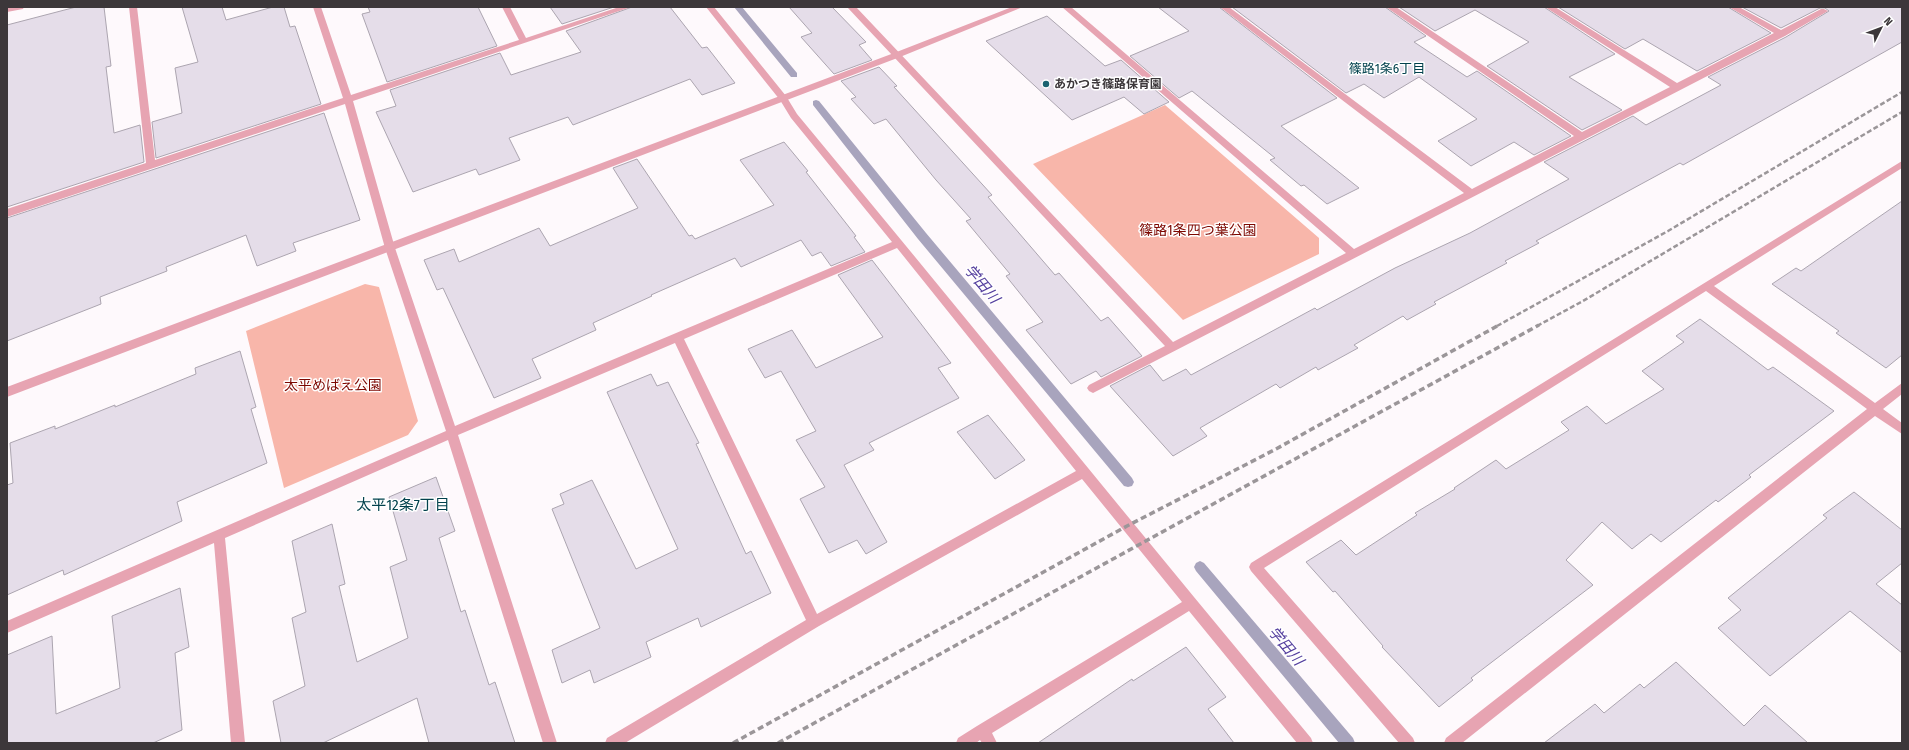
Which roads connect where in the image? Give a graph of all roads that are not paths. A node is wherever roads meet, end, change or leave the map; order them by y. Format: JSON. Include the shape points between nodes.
{"nodes":[{"id":1,"x":20,"y":7,"type":"edge"},
{"id":2,"x":133,"y":7,"type":"edge"},
{"id":3,"x":317,"y":7,"type":"edge"},
{"id":4,"x":506,"y":7,"type":"edge"},
{"id":5,"x":627,"y":7,"type":"edge"},
{"id":6,"x":710,"y":7,"type":"edge"},
{"id":7,"x":851,"y":7,"type":"edge"},
{"id":8,"x":1019,"y":7,"type":"edge"},
{"id":9,"x":1066,"y":7,"type":"edge"},
{"id":10,"x":1224,"y":7,"type":"edge"},
{"id":11,"x":1390,"y":7,"type":"edge"},
{"id":12,"x":1549,"y":7,"type":"edge"},
{"id":13,"x":1733,"y":7,"type":"edge"},
{"id":14,"x":7,"y":10,"type":"edge"},
{"id":15,"x":1824,"y":11,"type":"dead end"},
{"id":16,"x":1782,"y":34,"type":"junction"},
{"id":17,"x":524,"y":41,"type":"junction"},
{"id":18,"x":897,"y":55,"type":"junction"},
{"id":19,"x":1677,"y":87,"type":"junction"},
{"id":20,"x":783,"y":98,"type":"junction"},
{"id":21,"x":348,"y":99,"type":"junction"},
{"id":22,"x":1581,"y":136,"type":"junction"},
{"id":23,"x":152,"y":164,"type":"junction"},
{"id":24,"x":1902,"y":164,"type":"edge"},
{"id":25,"x":1892,"y":170,"type":"junction"},
{"id":26,"x":1902,"y":176,"type":"edge"},
{"id":27,"x":1471,"y":193,"type":"junction"},
{"id":28,"x":7,"y":213,"type":"edge"},
{"id":29,"x":900,"y":243,"type":"junction"},
{"id":30,"x":390,"y":248,"type":"junction"},
{"id":31,"x":1353,"y":254,"type":"junction"},
{"id":32,"x":1706,"y":286,"type":"junction"},
{"id":33,"x":678,"y":337,"type":"junction"},
{"id":34,"x":1172,"y":347,"type":"junction"},
{"id":35,"x":1093,"y":388,"type":"dead end"},
{"id":36,"x":1902,"y":388,"type":"edge"},
{"id":37,"x":7,"y":392,"type":"edge"},
{"id":38,"x":1875,"y":410,"type":"junction"},
{"id":39,"x":1902,"y":429,"type":"edge"},
{"id":40,"x":452,"y":433,"type":"junction"},
{"id":41,"x":1084,"y":472,"type":"junction"},
{"id":42,"x":219,"y":534,"type":"junction"},
{"id":43,"x":1190,"y":604,"type":"junction"},
{"id":44,"x":814,"y":622,"type":"junction"},
{"id":45,"x":7,"y":627,"type":"edge"},
{"id":46,"x":982,"y":731,"type":"junction"},
{"id":47,"x":238,"y":743,"type":"edge"},
{"id":48,"x":550,"y":743,"type":"edge"},
{"id":49,"x":612,"y":743,"type":"edge"},
{"id":50,"x":963,"y":743,"type":"edge"},
{"id":51,"x":990,"y":743,"type":"edge"},
{"id":52,"x":1306,"y":743,"type":"edge"},
{"id":53,"x":1408,"y":743,"type":"edge"},
{"id":54,"x":1451,"y":743,"type":"edge"}],
"edges":[{"from":1,"to":14,"type":"street"},
{"from":2,"to":23,"type":"street"},
{"from":3,"to":21,"type":"street"},
{"from":4,"to":17,"type":"street"},
{"from":5,"to":17,"type":"street"},
{"from":6,"to":20,"type":"street"},
{"from":7,"to":18,"type":"street"},
{"from":8,"to":18,"type":"street"},
{"from":9,"to":31,"type":"street"},
{"from":10,"to":27,"type":"street"},
{"from":11,"to":22,"type":"street"},
{"from":12,"to":19,"type":"street"},
{"from":13,"to":16,"type":"street"},
{"from":15,"to":16,"type":"street"},
{"from":16,"to":19,"type":"street"},
{"from":17,"to":21,"type":"street"},
{"from":18,"to":20,"type":"street"},
{"from":18,"to":34,"type":"street"},
{"from":19,"to":22,"type":"street"},
{"from":20,"to":29,"type":"street","via":[[794,116]]},
{"from":20,"to":30,"type":"street"},
{"from":21,"to":23,"type":"street"},
{"from":21,"to":30,"type":"street"},
{"from":22,"to":27,"type":"street"},
{"from":23,"to":28,"type":"street"},
{"from":24,"to":25,"type":"street"},
{"from":25,"to":26,"type":"street"},
{"from":25,"to":32,"type":"street"},
{"from":27,"to":31,"type":"street"},
{"from":29,"to":33,"type":"street"},
{"from":29,"to":41,"type":"street"},
{"from":30,"to":37,"type":"street"},
{"from":30,"to":40,"type":"street"},
{"from":31,"to":34,"type":"street"},
{"from":32,"to":38,"type":"street"},
{"from":32,"to":53,"type":"street","via":[[1255,567]]},
{"from":33,"to":40,"type":"street"},
{"from":33,"to":44,"type":"street"},
{"from":34,"to":35,"type":"street"},
{"from":36,"to":38,"type":"street"},
{"from":38,"to":39,"type":"street"},
{"from":38,"to":54,"type":"street"},
{"from":40,"to":42,"type":"street"},
{"from":40,"to":48,"type":"street"},
{"from":41,"to":43,"type":"street"},
{"from":41,"to":44,"type":"street"},
{"from":42,"to":45,"type":"street"},
{"from":42,"to":47,"type":"street"},
{"from":43,"to":46,"type":"street"},
{"from":43,"to":52,"type":"street"},
{"from":44,"to":49,"type":"street"},
{"from":46,"to":50,"type":"street"},
{"from":46,"to":51,"type":"street"}]}
